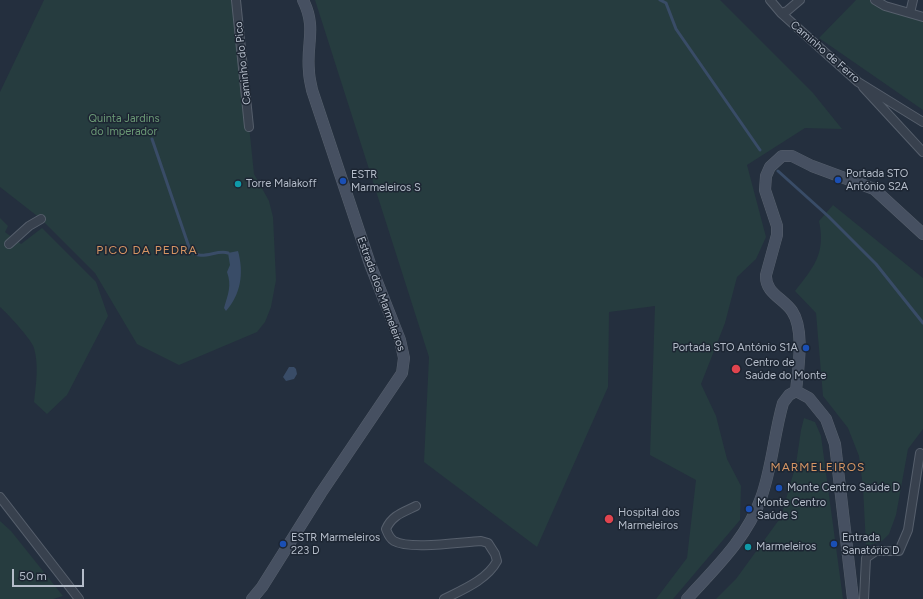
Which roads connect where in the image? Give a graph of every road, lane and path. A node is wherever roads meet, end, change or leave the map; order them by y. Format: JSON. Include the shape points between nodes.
{"nodes":[{"id":1,"x":236,"y":0,"type":"edge"},
{"id":2,"x":303,"y":0,"type":"edge"},
{"id":3,"x":770,"y":0,"type":"edge"},
{"id":4,"x":800,"y":0,"type":"edge"},
{"id":5,"x":875,"y":0,"type":"edge"},
{"id":6,"x":913,"y":0,"type":"edge"},
{"id":7,"x":781,"y":13,"type":"junction"},
{"id":8,"x":910,"y":13,"type":"junction"},
{"id":9,"x":923,"y":17,"type":"edge"},
{"id":10,"x":858,"y":82,"type":"junction"},
{"id":11,"x":906,"y":110,"type":"junction"},
{"id":12,"x":897,"y":122,"type":"junction"},
{"id":13,"x":923,"y":122,"type":"edge"},
{"id":14,"x":249,"y":127,"type":"dead end"},
{"id":15,"x":923,"y":152,"type":"edge"},
{"id":16,"x":41,"y":219,"type":"dead end"},
{"id":17,"x":923,"y":234,"type":"edge"},
{"id":18,"x":10,"y":244,"type":"dead end"},
{"id":19,"x":796,"y":391,"type":"junction"},
{"id":20,"x":923,"y":455,"type":"edge"},
{"id":21,"x":0,"y":497,"type":"edge"},
{"id":22,"x":416,"y":506,"type":"dead end"},
{"id":23,"x":79,"y":599,"type":"edge"},
{"id":24,"x":252,"y":599,"type":"edge"},
{"id":25,"x":444,"y":599,"type":"edge"},
{"id":26,"x":687,"y":599,"type":"edge"},
{"id":27,"x":853,"y":599,"type":"edge"},
{"id":28,"x":864,"y":599,"type":"edge"}],
"edges":[{"from":1,"to":14,"type":"street","name":"Caminho do Pico"},
{"from":2,"to":24,"type":"main road","name":"Estrada dos Marmeleiros","via":[[308,9],[312,29],[308,71],[312,90],[370,264],[400,340],[404,358],[402,373]]},
{"from":3,"to":7,"type":"street","name":"Caminho de Ferro"},
{"from":4,"to":7,"type":"street"},
{"from":5,"to":8,"type":"street","via":[[885,6]]},
{"from":6,"to":8,"type":"street"},
{"from":7,"to":10,"type":"street","name":"Caminho de Ferro"},
{"from":8,"to":9,"type":"street"},
{"from":10,"to":11,"type":"street","name":"Caminho de Ferro"},
{"from":10,"to":12,"type":"street"},
{"from":11,"to":12,"type":"street","via":[[905,118]]},
{"from":11,"to":13,"type":"street","name":"Caminho de Ferro"},
{"from":12,"to":15,"type":"street"},
{"from":16,"to":18,"type":"street","via":[[29,226]]},
{"from":17,"to":19,"type":"main road","via":[[874,189],[792,156],[782,156],[770,167],[765,190],[777,226],[777,235],[766,282],[768,288],[792,312],[797,328],[800,345]]},
{"from":19,"to":26,"type":"main road","via":[[783,403],[761,499],[754,513],[739,540]]},
{"from":19,"to":27,"type":"main road","via":[[808,398],[826,418],[835,444]]},
{"from":20,"to":28,"type":"street","via":[[920,453],[908,530],[899,551],[876,551],[866,558]]},
{"from":21,"to":23,"type":"street"},
{"from":22,"to":25,"type":"street","via":[[395,516],[383,529],[393,540],[409,546],[481,541],[488,543],[495,554],[497,561],[494,568]]}]}
